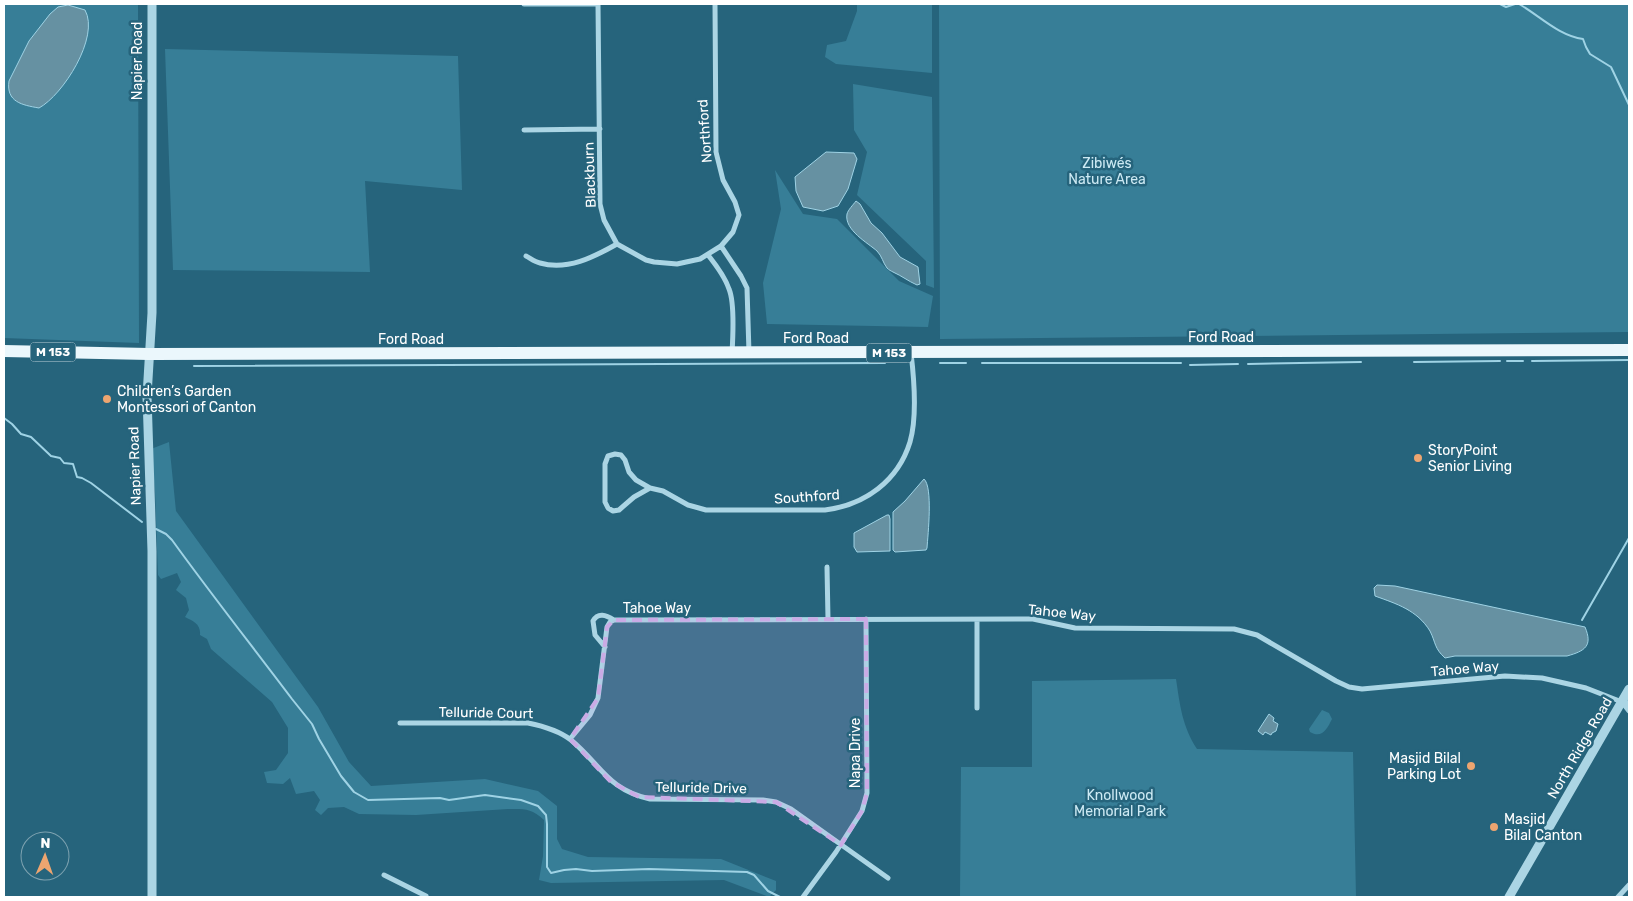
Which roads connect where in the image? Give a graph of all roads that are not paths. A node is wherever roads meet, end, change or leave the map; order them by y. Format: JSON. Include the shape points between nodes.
{"nodes":[{"id":1,"x":152,"y":4,"type":"edge"},
{"id":2,"x":524,"y":4,"type":"edge"},
{"id":3,"x":598,"y":4,"type":"edge"},
{"id":4,"x":715,"y":4,"type":"edge"},
{"id":5,"x":600,"y":129,"type":"junction"},
{"id":6,"x":524,"y":130,"type":"dead end"},
{"id":7,"x":617,"y":244,"type":"junction"},
{"id":8,"x":721,"y":246,"type":"junction"},
{"id":9,"x":708,"y":255,"type":"junction"},
{"id":10,"x":526,"y":256,"type":"dead end"},
{"id":11,"x":1629,"y":350,"type":"edge"},
{"id":12,"x":4,"y":351,"type":"edge"},
{"id":13,"x":732,"y":353,"type":"junction"},
{"id":14,"x":749,"y":353,"type":"junction"},
{"id":15,"x":911,"y":353,"type":"junction"},
{"id":16,"x":149,"y":354,"type":"junction"},
{"id":17,"x":650,"y":488,"type":"junction"},
{"id":18,"x":828,"y":567,"type":"dead end"},
{"id":19,"x":828,"y":619,"type":"junction"},
{"id":20,"x":866,"y":619,"type":"junction"},
{"id":21,"x":614,"y":620,"type":"junction"},
{"id":22,"x":977,"y":620,"type":"junction"},
{"id":23,"x":605,"y":647,"type":"junction"},
{"id":24,"x":1629,"y":689,"type":"edge"},
{"id":25,"x":1625,"y":703,"type":"edge"},
{"id":26,"x":977,"y":708,"type":"dead end"},
{"id":27,"x":1629,"y":711,"type":"edge"},
{"id":28,"x":400,"y":723,"type":"dead end"},
{"id":29,"x":570,"y":739,"type":"junction"},
{"id":30,"x":841,"y":845,"type":"junction"},
{"id":31,"x":384,"y":875,"type":"dead end"},
{"id":32,"x":888,"y":878,"type":"dead end"},
{"id":33,"x":1629,"y":885,"type":"edge"},
{"id":34,"x":152,"y":897,"type":"edge"},
{"id":35,"x":427,"y":897,"type":"edge"},
{"id":36,"x":803,"y":897,"type":"edge"},
{"id":37,"x":1509,"y":897,"type":"edge"},
{"id":38,"x":1618,"y":897,"type":"edge"}],
"edges":[{"from":1,"to":16,"type":"street","name":"Napier Road","via":[[152,313]]},
{"from":2,"to":3,"type":"street"},
{"from":3,"to":5,"type":"street","name":"Blackburn"},
{"from":4,"to":8,"type":"street","name":"Northford","via":[[716,152],[723,180],[739,216],[734,232]]},
{"from":5,"to":6,"type":"street"},
{"from":5,"to":7,"type":"street","name":"Blackburn","via":[[600,204],[604,220]]},
{"from":7,"to":9,"type":"street","via":[[646,260],[661,264],[685,263]]},
{"from":7,"to":10,"type":"street","via":[[591,259],[561,265],[541,263]]},
{"from":8,"to":9,"type":"street","name":"Northford"},
{"from":8,"to":14,"type":"street","via":[[747,288]]},
{"from":9,"to":13,"type":"street","via":[[730,290]]},
{"from":11,"to":15,"type":"main road","name":"Ford Road","number":"M 153"},
{"from":12,"to":16,"type":"main road","name":"Ford Road","number":"M 153"},
{"from":13,"to":14,"type":"main road","name":"Ford Road","number":"M 153"},
{"from":13,"to":16,"type":"main road","name":"Ford Road","number":"M 153"},
{"from":14,"to":15,"type":"main road","name":"Ford Road","number":"M 153"},
{"from":15,"to":17,"type":"street","name":"Southford","via":[[913,427],[910,441],[891,477],[864,499],[826,510],[706,510]]},
{"from":16,"to":34,"type":"street","name":"Napier Road","via":[[146,396],[152,551]]},
{"from":17,"to":17,"type":"street","name":"Southford","via":[[632,477],[621,455],[608,456],[605,464],[605,502],[608,508],[619,510]]},
{"from":18,"to":19,"type":"street"},
{"from":19,"to":20,"type":"street","name":"Tahoe Way"},
{"from":19,"to":21,"type":"street","name":"Tahoe Way"},
{"from":20,"to":22,"type":"street","name":"Tahoe Way"},
{"from":20,"to":30,"type":"street","name":"Napa Drive","via":[[867,792],[862,811]]},
{"from":21,"to":23,"type":"street","name":"Tahoe Way","via":[[607,627]]},
{"from":21,"to":23,"type":"street","via":[[600,615],[592,621],[595,635]]},
{"from":22,"to":25,"type":"street","name":"Tahoe Way","via":[[1033,619],[1075,628],[1234,629],[1257,636],[1349,687],[1362,689],[1505,676],[1542,678],[1586,688]]},
{"from":22,"to":26,"type":"street"},
{"from":23,"to":29,"type":"street","name":"Tahoe Way","via":[[598,698],[590,715]]},
{"from":24,"to":25,"type":"street","name":"North Ridge Road"},
{"from":25,"to":27,"type":"street"},
{"from":25,"to":37,"type":"street","name":"North Ridge Road"},
{"from":28,"to":29,"type":"street","name":"Telluride Court","via":[[528,723],[543,726]]},
{"from":29,"to":30,"type":"street","name":"Telluride Drive","via":[[611,782],[639,797],[776,802]]},
{"from":30,"to":32,"type":"street","name":"Telluride Drive"},
{"from":30,"to":36,"type":"street","name":"Napa Drive"},
{"from":31,"to":35,"type":"street"},
{"from":33,"to":38,"type":"street"}]}
